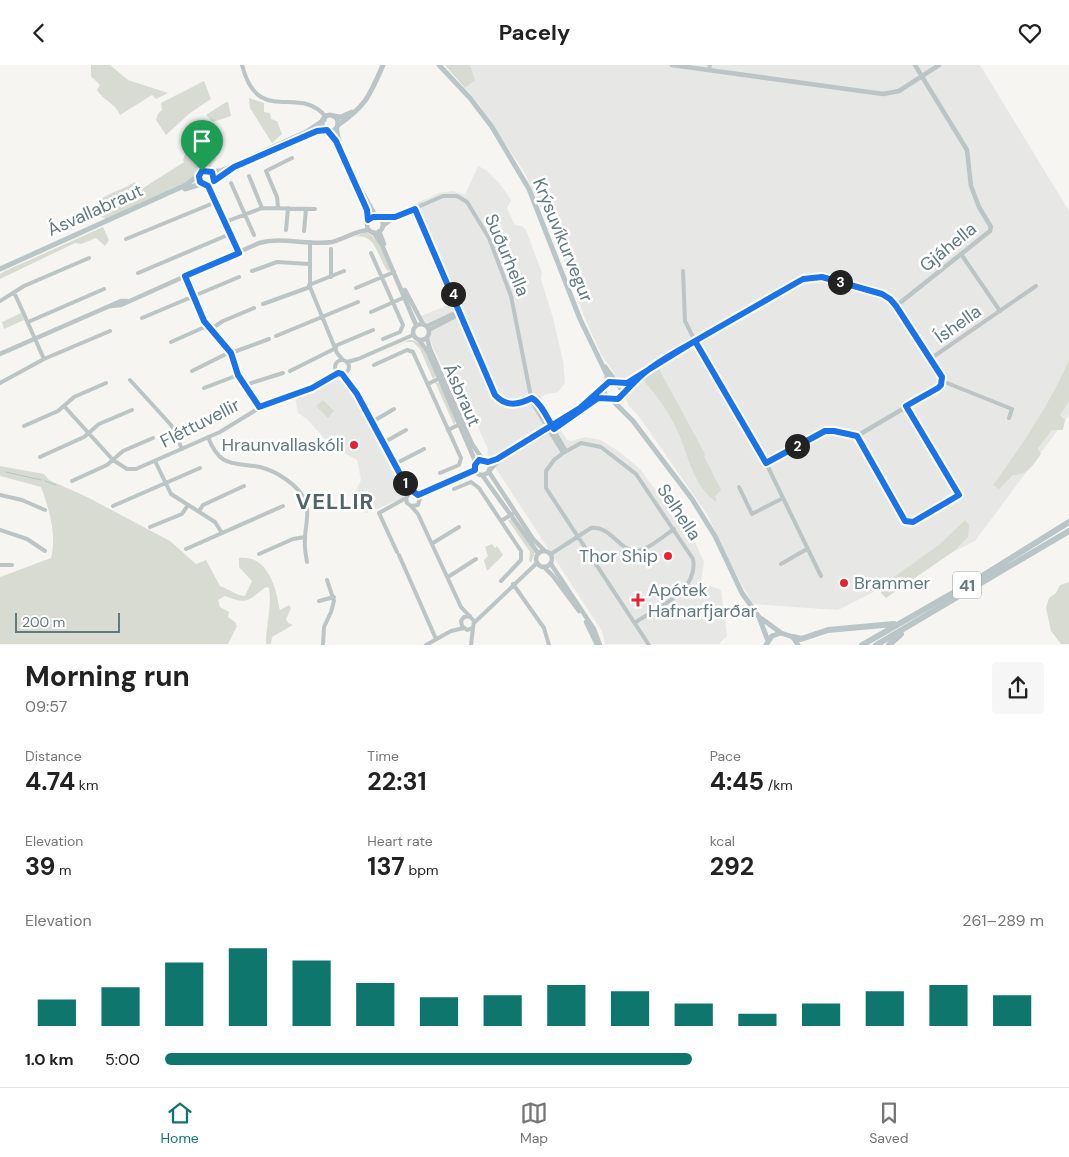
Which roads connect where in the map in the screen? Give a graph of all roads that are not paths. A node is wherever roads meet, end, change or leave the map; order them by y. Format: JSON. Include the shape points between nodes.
{"nodes":[{"id":1,"x":242,"y":65,"type":"edge"},
{"id":2,"x":381,"y":65,"type":"edge"},
{"id":3,"x":439,"y":65,"type":"edge"},
{"id":4,"x":672,"y":65,"type":"edge"},
{"id":5,"x":915,"y":65,"type":"edge"},
{"id":6,"x":939,"y":65,"type":"edge"},
{"id":7,"x":710,"y":68,"type":"edge"},
{"id":8,"x":922,"y":75,"type":"junction"},
{"id":9,"x":333,"y":116,"type":"junction"},
{"id":10,"x":325,"y":118,"type":"junction"},
{"id":11,"x":337,"y":126,"type":"junction"},
{"id":12,"x":326,"y":130,"type":"junction"},
{"id":13,"x":292,"y":158,"type":"dead end"},
{"id":14,"x":210,"y":171,"type":"junction"},
{"id":15,"x":200,"y":174,"type":"junction"},
{"id":16,"x":249,"y":176,"type":"dead end"},
{"id":17,"x":214,"y":181,"type":"junction"},
{"id":18,"x":231,"y":183,"type":"dead end"},
{"id":19,"x":201,"y":184,"type":"junction"},
{"id":20,"x":208,"y":186,"type":"junction"},
{"id":21,"x":216,"y":203,"type":"junction"},
{"id":22,"x":278,"y":207,"type":"junction"},
{"id":23,"x":262,"y":208,"type":"junction"},
{"id":24,"x":288,"y":208,"type":"junction"},
{"id":25,"x":306,"y":209,"type":"junction"},
{"id":26,"x":315,"y":209,"type":"dead end"},
{"id":27,"x":415,"y":209,"type":"junction"},
{"id":28,"x":245,"y":214,"type":"junction"},
{"id":29,"x":395,"y":217,"type":"junction"},
{"id":30,"x":378,"y":218,"type":"junction"},
{"id":31,"x":368,"y":221,"type":"junction"},
{"id":32,"x":225,"y":222,"type":"junction"},
{"id":33,"x":380,"y":229,"type":"junction"},
{"id":34,"x":286,"y":231,"type":"dead end"},
{"id":35,"x":304,"y":231,"type":"dead end"},
{"id":36,"x":371,"y":231,"type":"junction"},
{"id":37,"x":356,"y":233,"type":"junction"},
{"id":38,"x":230,"y":234,"type":"junction"},
{"id":39,"x":254,"y":235,"type":"dead end"},
{"id":40,"x":126,"y":239,"type":"dead end"},
{"id":41,"x":310,"y":242,"type":"junction"},
{"id":42,"x":331,"y":249,"type":"dead end"},
{"id":43,"x":239,"y":253,"type":"junction"},
{"id":44,"x":371,"y":253,"type":"dead end"},
{"id":45,"x":961,"y":254,"type":"junction"},
{"id":46,"x":89,"y":258,"type":"dead end"},
{"id":47,"x":308,"y":264,"type":"junction"},
{"id":48,"x":0,"y":271,"type":"edge"},
{"id":49,"x":252,"y":271,"type":"dead end"},
{"id":50,"x":344,"y":271,"type":"dead end"},
{"id":51,"x":683,"y":271,"type":"dead end"},
{"id":52,"x":394,"y":272,"type":"junction"},
{"id":53,"x":138,"y":273,"type":"dead end"},
{"id":54,"x":185,"y":276,"type":"junction"},
{"id":55,"x":239,"y":277,"type":"dead end"},
{"id":56,"x":331,"y":277,"type":"junction"},
{"id":57,"x":382,"y":277,"type":"junction"},
{"id":58,"x":309,"y":286,"type":"junction"},
{"id":59,"x":1036,"y":287,"type":"dead end"},
{"id":60,"x":356,"y":288,"type":"dead end"},
{"id":61,"x":104,"y":289,"type":"dead end"},
{"id":62,"x":14,"y":292,"type":"junction"},
{"id":63,"x":193,"y":295,"type":"junction"},
{"id":64,"x":405,"y":297,"type":"junction"},
{"id":65,"x":0,"y":301,"type":"edge"},
{"id":66,"x":358,"y":302,"type":"dead end"},
{"id":67,"x":393,"y":302,"type":"junction"},
{"id":68,"x":263,"y":304,"type":"dead end"},
{"id":69,"x":896,"y":306,"type":"junction"},
{"id":70,"x":254,"y":308,"type":"dead end"},
{"id":71,"x":1000,"y":311,"type":"junction"},
{"id":72,"x":371,"y":312,"type":"dead end"},
{"id":73,"x":460,"y":313,"type":"junction"},
{"id":74,"x":323,"y":317,"type":"junction"},
{"id":75,"x":142,"y":318,"type":"dead end"},
{"id":76,"x":28,"y":322,"type":"junction"},
{"id":77,"x":416,"y":325,"type":"junction"},
{"id":78,"x":426,"y":326,"type":"junction"},
{"id":79,"x":209,"y":327,"type":"junction"},
{"id":80,"x":373,"y":330,"type":"dead end"},
{"id":81,"x":110,"y":331,"type":"dead end"},
{"id":82,"x":413,"y":335,"type":"junction"},
{"id":83,"x":276,"y":336,"type":"dead end"},
{"id":84,"x":428,"y":338,"type":"junction"},
{"id":85,"x":269,"y":339,"type":"dead end"},
{"id":86,"x":383,"y":339,"type":"dead end"},
{"id":87,"x":36,"y":340,"type":"junction"},
{"id":88,"x":419,"y":340,"type":"junction"},
{"id":89,"x":695,"y":341,"type":"junction"},
{"id":90,"x":171,"y":342,"type":"dead end"},
{"id":91,"x":336,"y":349,"type":"junction"},
{"id":92,"x":379,"y":350,"type":"junction"},
{"id":93,"x":231,"y":353,"type":"junction"},
{"id":94,"x":0,"y":354,"type":"edge"},
{"id":95,"x":44,"y":359,"type":"junction"},
{"id":96,"x":358,"y":359,"type":"junction"},
{"id":97,"x":599,"y":359,"type":"junction"},
{"id":98,"x":930,"y":359,"type":"junction"},
{"id":99,"x":345,"y":361,"type":"junction"},
{"id":100,"x":384,"y":361,"type":"junction"},
{"id":101,"x":336,"y":365,"type":"junction"},
{"id":102,"x":374,"y":365,"type":"dead end"},
{"id":103,"x":192,"y":371,"type":"dead end"},
{"id":104,"x":290,"y":371,"type":"dead end"},
{"id":105,"x":348,"y":371,"type":"junction"},
{"id":106,"x":284,"y":373,"type":"dead end"},
{"id":107,"x":644,"y":373,"type":"junction"},
{"id":108,"x":340,"y":374,"type":"junction"},
{"id":109,"x":238,"y":375,"type":"junction"},
{"id":110,"x":327,"y":378,"type":"junction"},
{"id":111,"x":440,"y":378,"type":"junction"},
{"id":112,"x":130,"y":380,"type":"dead end"},
{"id":113,"x":348,"y":380,"type":"junction"},
{"id":114,"x":942,"y":381,"type":"junction"},
{"id":115,"x":0,"y":383,"type":"edge"},
{"id":116,"x":106,"y":383,"type":"dead end"},
{"id":117,"x":618,"y":383,"type":"junction"},
{"id":118,"x":428,"y":384,"type":"junction"},
{"id":119,"x":245,"y":385,"type":"junction"},
{"id":120,"x":605,"y":386,"type":"junction"},
{"id":121,"x":204,"y":388,"type":"dead end"},
{"id":122,"x":621,"y":395,"type":"junction"},
{"id":123,"x":532,"y":398,"type":"junction"},
{"id":124,"x":609,"y":399,"type":"junction"},
{"id":125,"x":64,"y":406,"type":"junction"},
{"id":126,"x":906,"y":406,"type":"junction"},
{"id":127,"x":259,"y":407,"type":"junction"},
{"id":128,"x":394,"y":409,"type":"dead end"},
{"id":129,"x":132,"y":410,"type":"dead end"},
{"id":130,"x":625,"y":411,"type":"junction"},
{"id":131,"x":1009,"y":418,"type":"dead end"},
{"id":132,"x":372,"y":422,"type":"junction"},
{"id":133,"x":460,"y":424,"type":"junction"},
{"id":134,"x":24,"y":426,"type":"dead end"},
{"id":135,"x":550,"y":428,"type":"junction"},
{"id":136,"x":406,"y":430,"type":"dead end"},
{"id":137,"x":448,"y":430,"type":"junction"},
{"id":138,"x":89,"y":433,"type":"junction"},
{"id":139,"x":857,"y":436,"type":"junction"},
{"id":140,"x":208,"y":437,"type":"junction"},
{"id":141,"x":153,"y":438,"type":"dead end"},
{"id":142,"x":383,"y":443,"type":"junction"},
{"id":143,"x":182,"y":449,"type":"junction"},
{"id":144,"x":424,"y":449,"type":"dead end"},
{"id":145,"x":564,"y":452,"type":"junction"},
{"id":146,"x":40,"y":457,"type":"dead end"},
{"id":147,"x":113,"y":460,"type":"junction"},
{"id":148,"x":155,"y":461,"type":"junction"},
{"id":149,"x":485,"y":461,"type":"junction"},
{"id":150,"x":476,"y":463,"type":"junction"},
{"id":151,"x":766,"y":463,"type":"junction"},
{"id":152,"x":395,"y":464,"type":"junction"},
{"id":153,"x":200,"y":467,"type":"dead end"},
{"id":154,"x":475,"y":470,"type":"junction"},
{"id":155,"x":489,"y":471,"type":"junction"},
{"id":156,"x":440,"y":473,"type":"dead end"},
{"id":157,"x":482,"y":475,"type":"junction"},
{"id":158,"x":72,"y":481,"type":"dead end"},
{"id":159,"x":165,"y":483,"type":"junction"},
{"id":160,"x":244,"y":486,"type":"dead end"},
{"id":161,"x":407,"y":487,"type":"junction"},
{"id":162,"x":739,"y":487,"type":"dead end"},
{"id":163,"x":454,"y":489,"type":"dead end"},
{"id":164,"x":427,"y":492,"type":"junction"},
{"id":165,"x":416,"y":494,"type":"junction"},
{"id":166,"x":0,"y":495,"type":"edge"},
{"id":167,"x":407,"y":496,"type":"junction"},
{"id":168,"x":783,"y":498,"type":"junction"},
{"id":169,"x":419,"y":502,"type":"junction"},
{"id":170,"x":398,"y":504,"type":"junction"},
{"id":171,"x":188,"y":505,"type":"junction"},
{"id":172,"x":409,"y":505,"type":"junction"},
{"id":173,"x":283,"y":506,"type":"dead end"},
{"id":174,"x":113,"y":507,"type":"dead end"},
{"id":175,"x":45,"y":510,"type":"dead end"},
{"id":176,"x":199,"y":511,"type":"junction"},
{"id":177,"x":418,"y":514,"type":"junction"},
{"id":178,"x":512,"y":514,"type":"junction"},
{"id":179,"x":501,"y":521,"type":"junction"},
{"id":180,"x":1069,"y":522,"type":"edge"},
{"id":181,"x":150,"y":527,"type":"dead end"},
{"id":182,"x":459,"y":527,"type":"dead end"},
{"id":183,"x":674,"y":529,"type":"junction"},
{"id":184,"x":0,"y":530,"type":"edge"},
{"id":185,"x":1069,"y":531,"type":"edge"},
{"id":186,"x":222,"y":533,"type":"junction"},
{"id":187,"x":577,"y":536,"type":"junction"},
{"id":188,"x":305,"y":537,"type":"junction"},
{"id":189,"x":433,"y":543,"type":"junction"},
{"id":190,"x":186,"y":549,"type":"dead end"},
{"id":191,"x":807,"y":549,"type":"junction"},
{"id":192,"x":544,"y":550,"type":"junction"},
{"id":193,"x":46,"y":551,"type":"dead end"},
{"id":194,"x":538,"y":553,"type":"junction"},
{"id":195,"x":259,"y":554,"type":"dead end"},
{"id":196,"x":551,"y":554,"type":"junction"},
{"id":197,"x":476,"y":559,"type":"dead end"},
{"id":198,"x":307,"y":562,"type":"dead end"},
{"id":199,"x":537,"y":563,"type":"junction"},
{"id":200,"x":551,"y":564,"type":"junction"},
{"id":201,"x":781,"y":564,"type":"dead end"},
{"id":202,"x":0,"y":565,"type":"edge"},
{"id":203,"x":12,"y":565,"type":"dead end"},
{"id":204,"x":544,"y":567,"type":"junction"},
{"id":205,"x":821,"y":576,"type":"dead end"},
{"id":206,"x":448,"y":577,"type":"junction"},
{"id":207,"x":327,"y":580,"type":"dead end"},
{"id":208,"x":501,"y":581,"type":"dead end"},
{"id":209,"x":513,"y":584,"type":"junction"},
{"id":210,"x":334,"y":597,"type":"junction"},
{"id":211,"x":319,"y":601,"type":"dead end"},
{"id":212,"x":461,"y":607,"type":"junction"},
{"id":213,"x":480,"y":615,"type":"junction"},
{"id":214,"x":927,"y":615,"type":"junction"},
{"id":215,"x":471,"y":617,"type":"junction"},
{"id":216,"x":759,"y":617,"type":"junction"},
{"id":217,"x":907,"y":619,"type":"junction"},
{"id":218,"x":462,"y":620,"type":"junction"},
{"id":219,"x":636,"y":622,"type":"junction"},
{"id":220,"x":475,"y":623,"type":"junction"},
{"id":221,"x":473,"y":628,"type":"junction"},
{"id":222,"x":465,"y":629,"type":"junction"},
{"id":223,"x":451,"y":631,"type":"junction"},
{"id":224,"x":781,"y":633,"type":"junction"},
{"id":225,"x":472,"y":636,"type":"junction"},
{"id":226,"x":793,"y":637,"type":"junction"},
{"id":227,"x":436,"y":639,"type":"junction"},
{"id":228,"x":767,"y":643,"type":"edge"},
{"id":229,"x":323,"y":645,"type":"edge"},
{"id":230,"x":426,"y":645,"type":"edge"},
{"id":231,"x":471,"y":645,"type":"edge"},
{"id":232,"x":549,"y":645,"type":"edge"},
{"id":233,"x":598,"y":645,"type":"edge"},
{"id":234,"x":648,"y":645,"type":"edge"},
{"id":235,"x":798,"y":645,"type":"edge"},
{"id":236,"x":862,"y":645,"type":"edge"},
{"id":237,"x":876,"y":645,"type":"edge"},
{"id":238,"x":889,"y":645,"type":"edge"}],
"edges":[{"from":1,"to":10,"type":"street","via":[[250,88],[259,97],[315,107]]},
{"from":2,"to":9,"type":"main road","via":[[362,103],[345,115]]},
{"from":2,"to":11,"type":"main road","via":[[368,100]]},
{"from":3,"to":97,"type":"main road","name":"Krýsuvíkurvegur","via":[[492,127],[529,189],[577,313]]},
{"from":4,"to":7,"type":"street"},
{"from":5,"to":8,"type":"street","name":"Gjáhella"},
{"from":6,"to":8,"type":"street"},
{"from":7,"to":8,"type":"street","via":[[883,94],[898,91]]},
{"from":8,"to":45,"type":"street","name":"Gjáhella","via":[[967,150],[971,186],[992,227]]},
{"from":9,"to":10,"type":"main road"},
{"from":9,"to":11,"type":"main road","via":[[338,121]]},
{"from":10,"to":12,"type":"main road"},
{"from":10,"to":14,"type":"main road","via":[[306,132],[221,171]]},
{"from":11,"to":12,"type":"main road","via":[[333,131]]},
{"from":11,"to":30,"type":"street","via":[[338,138],[364,198]]},
{"from":12,"to":17,"type":"main road","via":[[234,167]]},
{"from":12,"to":31,"type":"street","via":[[339,149],[367,210]]},
{"from":13,"to":22,"type":"street","via":[[266,171]]},
{"from":14,"to":15,"type":"main road"},
{"from":14,"to":17,"type":"main road"},
{"from":15,"to":19,"type":"main road"},
{"from":15,"to":48,"type":"main road","name":"Ásvallabraut","via":[[186,185]]},
{"from":16,"to":23,"type":"street"},
{"from":17,"to":20,"type":"main road"},
{"from":18,"to":28,"type":"street"},
{"from":19,"to":20,"type":"main road"},
{"from":19,"to":48,"type":"main road","name":"Ásvallabraut","via":[[187,187]]},
{"from":20,"to":21,"type":"street"},
{"from":21,"to":32,"type":"street"},
{"from":21,"to":40,"type":"street"},
{"from":22,"to":23,"type":"street"},
{"from":22,"to":24,"type":"street"},
{"from":23,"to":28,"type":"street"},
{"from":24,"to":25,"type":"street"},
{"from":24,"to":34,"type":"street"},
{"from":25,"to":26,"type":"street"},
{"from":25,"to":35,"type":"street"},
{"from":27,"to":29,"type":"street","name":"Suðurhella"},
{"from":27,"to":73,"type":"street"},
{"from":27,"to":123,"type":"street","name":"Suðurhella","via":[[439,198],[457,196],[467,202],[477,217],[493,247],[514,305]]},
{"from":28,"to":32,"type":"street"},
{"from":28,"to":39,"type":"street"},
{"from":29,"to":30,"type":"street","name":"Suðurhella"},
{"from":29,"to":33,"type":"street","name":"Suðurhella"},
{"from":30,"to":31,"type":"street"},
{"from":30,"to":33,"type":"street"},
{"from":31,"to":36,"type":"street"},
{"from":31,"to":37,"type":"street"},
{"from":32,"to":38,"type":"street"},
{"from":33,"to":36,"type":"street"},
{"from":33,"to":78,"type":"street","via":[[415,311]]},
{"from":36,"to":37,"type":"street"},
{"from":36,"to":52,"type":"street","via":[[382,245]]},
{"from":37,"to":41,"type":"street","via":[[334,241]]},
{"from":38,"to":43,"type":"street"},
{"from":38,"to":53,"type":"street"},
{"from":41,"to":43,"type":"street","via":[[268,241]]},
{"from":41,"to":47,"type":"street"},
{"from":42,"to":56,"type":"street"},
{"from":43,"to":54,"type":"street"},
{"from":44,"to":57,"type":"street"},
{"from":45,"to":69,"type":"street","name":"Gjáhella"},
{"from":45,"to":71,"type":"street","name":"Íshella"},
{"from":46,"to":62,"type":"street"},
{"from":47,"to":49,"type":"street","via":[[278,262]]},
{"from":47,"to":58,"type":"street"},
{"from":50,"to":56,"type":"street"},
{"from":51,"to":89,"type":"street","via":[[684,315]]},
{"from":52,"to":57,"type":"street"},
{"from":52,"to":64,"type":"street"},
{"from":54,"to":63,"type":"street"},
{"from":54,"to":87,"type":"street"},
{"from":55,"to":63,"type":"street"},
{"from":56,"to":58,"type":"street"},
{"from":57,"to":60,"type":"street"},
{"from":57,"to":67,"type":"street"},
{"from":58,"to":68,"type":"street"},
{"from":58,"to":74,"type":"street"},
{"from":59,"to":71,"type":"street","name":"Íshella"},
{"from":61,"to":76,"type":"street"},
{"from":62,"to":65,"type":"street"},
{"from":62,"to":76,"type":"street"},
{"from":63,"to":75,"type":"street"},
{"from":63,"to":79,"type":"street"},
{"from":64,"to":67,"type":"street"},
{"from":64,"to":77,"type":"street"},
{"from":66,"to":74,"type":"street"},
{"from":67,"to":72,"type":"street"},
{"from":67,"to":86,"type":"street","via":[[402,329]]},
{"from":69,"to":89,"type":"street","via":[[882,294],[822,277],[808,277]]},
{"from":69,"to":98,"type":"street"},
{"from":70,"to":79,"type":"street"},
{"from":71,"to":98,"type":"street","name":"Íshella"},
{"from":73,"to":78,"type":"street"},
{"from":73,"to":123,"type":"street","via":[[495,395],[510,404]]},
{"from":74,"to":83,"type":"street"},
{"from":74,"to":91,"type":"street"},
{"from":76,"to":87,"type":"street"},
{"from":77,"to":78,"type":"street"},
{"from":77,"to":82,"type":"street"},
{"from":78,"to":84,"type":"street"},
{"from":79,"to":90,"type":"street"},
{"from":79,"to":93,"type":"street"},
{"from":80,"to":91,"type":"street"},
{"from":81,"to":95,"type":"street"},
{"from":82,"to":88,"type":"street","name":"Ásbraut"},
{"from":82,"to":92,"type":"street"},
{"from":84,"to":88,"type":"street"},
{"from":84,"to":149,"type":"street","name":"Ásbraut","via":[[472,444]]},
{"from":85,"to":93,"type":"street"},
{"from":87,"to":94,"type":"street"},
{"from":87,"to":95,"type":"street"},
{"from":88,"to":111,"type":"street","name":"Ásbraut"},
{"from":89,"to":107,"type":"street"},
{"from":89,"to":151,"type":"street"},
{"from":91,"to":99,"type":"street"},
{"from":91,"to":101,"type":"street"},
{"from":91,"to":104,"type":"street"},
{"from":92,"to":96,"type":"street"},
{"from":92,"to":100,"type":"street"},
{"from":93,"to":103,"type":"street"},
{"from":93,"to":109,"type":"street"},
{"from":95,"to":115,"type":"street"},
{"from":96,"to":99,"type":"street"},
{"from":96,"to":105,"type":"street"},
{"from":97,"to":117,"type":"main road","name":"Krýsuvíkurvegur"},
{"from":97,"to":120,"type":"main road","name":"Krýsuvíkurvegur","via":[[607,375]]},
{"from":98,"to":114,"type":"street"},
{"from":99,"to":101,"type":"street"},
{"from":99,"to":105,"type":"street"},
{"from":100,"to":102,"type":"street"},
{"from":100,"to":118,"type":"street","via":[[411,351]]},
{"from":101,"to":108,"type":"street"},
{"from":101,"to":110,"type":"street","name":"Fléttuvellir"},
{"from":105,"to":108,"type":"street","name":"Fléttuvellir"},
{"from":105,"to":113,"type":"street"},
{"from":106,"to":119,"type":"street"},
{"from":107,"to":117,"type":"street","via":[[627,383]]},
{"from":107,"to":122,"type":"street"},
{"from":108,"to":110,"type":"street","name":"Fléttuvellir"},
{"from":108,"to":113,"type":"street"},
{"from":109,"to":119,"type":"street"},
{"from":109,"to":121,"type":"street"},
{"from":110,"to":127,"type":"street","name":"Fléttuvellir","via":[[312,388]]},
{"from":111,"to":118,"type":"street"},
{"from":111,"to":133,"type":"street","name":"Ásbraut"},
{"from":112,"to":143,"type":"street","via":[[171,425]]},
{"from":113,"to":132,"type":"street"},
{"from":114,"to":126,"type":"street","via":[[938,388]]},
{"from":114,"to":131,"type":"street","via":[[1012,409]]},
{"from":116,"to":125,"type":"street","via":[[74,397]]},
{"from":117,"to":120,"type":"main road"},
{"from":117,"to":122,"type":"main road"},
{"from":118,"to":137,"type":"street"},
{"from":119,"to":127,"type":"street"},
{"from":120,"to":124,"type":"main road","name":"Krýsuvíkurvegur","via":[[604,393]]},
{"from":120,"to":135,"type":"street"},
{"from":122,"to":124,"type":"main road"},
{"from":122,"to":130,"type":"main road"},
{"from":123,"to":135,"type":"street","name":"Suðurhella"},
{"from":124,"to":130,"type":"main road"},
{"from":124,"to":135,"type":"street","via":[[598,398]]},
{"from":125,"to":134,"type":"street"},
{"from":125,"to":138,"type":"street","name":"Fléttuvellir"},
{"from":126,"to":139,"type":"street"},
{"from":126,"to":139,"type":"street","via":[[959,495],[951,500],[913,522],[905,521]]},
{"from":127,"to":140,"type":"street","name":"Fléttuvellir"},
{"from":128,"to":132,"type":"street"},
{"from":129,"to":138,"type":"street","via":[[99,424]]},
{"from":130,"to":216,"type":"main road","via":[[696,504],[742,593]]},
{"from":132,"to":142,"type":"street"},
{"from":133,"to":137,"type":"street"},
{"from":133,"to":150,"type":"street","name":"Ásbraut"},
{"from":135,"to":145,"type":"street"},
{"from":135,"to":149,"type":"street","via":[[497,459]]},
{"from":135,"to":155,"type":"street"},
{"from":136,"to":142,"type":"street"},
{"from":137,"to":156,"type":"street","via":[[461,462]]},
{"from":138,"to":146,"type":"street"},
{"from":138,"to":147,"type":"street","name":"Fléttuvellir"},
{"from":139,"to":151,"type":"street","via":[[825,431]]},
{"from":140,"to":143,"type":"street","name":"Fléttuvellir"},
{"from":140,"to":188,"type":"street","via":[[223,459],[234,465],[268,469],[296,488],[308,507]]},
{"from":141,"to":147,"type":"street","name":"Fléttuvellir","via":[[123,451]]},
{"from":142,"to":152,"type":"street"},
{"from":143,"to":148,"type":"street","name":"Fléttuvellir"},
{"from":144,"to":152,"type":"street"},
{"from":145,"to":183,"type":"street","name":"Selhella","via":[[588,443],[601,447],[622,461],[636,473]]},
{"from":145,"to":187,"type":"street","name":"Selhella","via":[[546,471],[546,488]]},
{"from":147,"to":148,"type":"street","name":"Fléttuvellir","via":[[131,469]]},
{"from":147,"to":158,"type":"street","name":"Fléttuvellir"},
{"from":148,"to":159,"type":"street"},
{"from":149,"to":150,"type":"street"},
{"from":149,"to":155,"type":"street","name":"Ásbraut"},
{"from":150,"to":154,"type":"street"},
{"from":151,"to":168,"type":"street"},
{"from":152,"to":161,"type":"street"},
{"from":153,"to":159,"type":"street"},
{"from":154,"to":157,"type":"street"},
{"from":154,"to":164,"type":"street"},
{"from":155,"to":157,"type":"street"},
{"from":155,"to":192,"type":"street","via":[[533,539]]},
{"from":157,"to":178,"type":"street"},
{"from":159,"to":171,"type":"street","via":[[171,494]]},
{"from":159,"to":174,"type":"street"},
{"from":160,"to":176,"type":"street","via":[[203,505]]},
{"from":161,"to":165,"type":"street"},
{"from":161,"to":167,"type":"street"},
{"from":162,"to":168,"type":"street","via":[[752,514]]},
{"from":163,"to":179,"type":"street","via":[[468,482],[476,485]]},
{"from":164,"to":165,"type":"street"},
{"from":164,"to":169,"type":"street"},
{"from":165,"to":167,"type":"street"},
{"from":165,"to":169,"type":"street"},
{"from":166,"to":175,"type":"street"},
{"from":167,"to":170,"type":"street"},
{"from":167,"to":172,"type":"street"},
{"from":168,"to":191,"type":"street"},
{"from":169,"to":172,"type":"street"},
{"from":169,"to":177,"type":"street"},
{"from":170,"to":172,"type":"street"},
{"from":170,"to":227,"type":"street","via":[[380,513]]},
{"from":171,"to":176,"type":"street"},
{"from":171,"to":181,"type":"street","via":[[182,514]]},
{"from":172,"to":177,"type":"street"},
{"from":173,"to":186,"type":"street"},
{"from":176,"to":186,"type":"street","via":[[215,522]]},
{"from":177,"to":189,"type":"street"},
{"from":178,"to":179,"type":"street"},
{"from":178,"to":194,"type":"street"},
{"from":179,"to":208,"type":"street","via":[[522,557]]},
{"from":180,"to":217,"type":"highway","number":"41"},
{"from":182,"to":189,"type":"street"},
{"from":183,"to":187,"type":"street","via":[[645,548],[636,550],[624,547],[610,532],[601,528],[591,528]]},
{"from":183,"to":219,"type":"street","name":"Selhella","via":[[693,559],[691,581]]},
{"from":184,"to":193,"type":"street","via":[[27,539]]},
{"from":185,"to":214,"type":"highway","number":"41"},
{"from":186,"to":190,"type":"street"},
{"from":187,"to":196,"type":"street"},
{"from":187,"to":219,"type":"street","name":"Selhella"},
{"from":188,"to":195,"type":"street"},
{"from":188,"to":198,"type":"street"},
{"from":189,"to":206,"type":"street"},
{"from":191,"to":201,"type":"street"},
{"from":191,"to":205,"type":"street"},
{"from":192,"to":194,"type":"street"},
{"from":192,"to":196,"type":"street"},
{"from":194,"to":199,"type":"street"},
{"from":196,"to":200,"type":"street"},
{"from":197,"to":206,"type":"street"},
{"from":199,"to":204,"type":"street"},
{"from":199,"to":209,"type":"street"},
{"from":200,"to":204,"type":"street"},
{"from":200,"to":233,"type":"street","via":[[594,629]]},
{"from":202,"to":203,"type":"street"},
{"from":204,"to":233,"type":"street","via":[[584,618]]},
{"from":206,"to":212,"type":"street"},
{"from":207,"to":210,"type":"street"},
{"from":209,"to":213,"type":"street"},
{"from":209,"to":232,"type":"street","via":[[544,628]]},
{"from":210,"to":211,"type":"street"},
{"from":210,"to":229,"type":"street","via":[[333,608],[324,627]]},
{"from":212,"to":215,"type":"street"},
{"from":212,"to":218,"type":"street"},
{"from":213,"to":215,"type":"street"},
{"from":213,"to":220,"type":"street"},
{"from":214,"to":237,"type":"highway","number":"41"},
{"from":214,"to":238,"type":"highway"},
{"from":215,"to":218,"type":"street"},
{"from":215,"to":220,"type":"street"},
{"from":216,"to":224,"type":"main road"},
{"from":216,"to":228,"type":"main road"},
{"from":217,"to":226,"type":"highway","via":[[886,625],[824,631],[801,639]]},
{"from":217,"to":236,"type":"highway","number":"41"},
{"from":218,"to":222,"type":"street"},
{"from":218,"to":223,"type":"street"},
{"from":219,"to":234,"type":"street","name":"Selhella"},
{"from":220,"to":221,"type":"street"},
{"from":221,"to":222,"type":"street"},
{"from":221,"to":225,"type":"street"},
{"from":222,"to":223,"type":"street"},
{"from":222,"to":225,"type":"street"},
{"from":223,"to":227,"type":"street"},
{"from":224,"to":226,"type":"main road"},
{"from":224,"to":228,"type":"main road","via":[[772,636]]},
{"from":225,"to":231,"type":"street"},
{"from":226,"to":235,"type":"main road"},
{"from":227,"to":230,"type":"street"}]}
